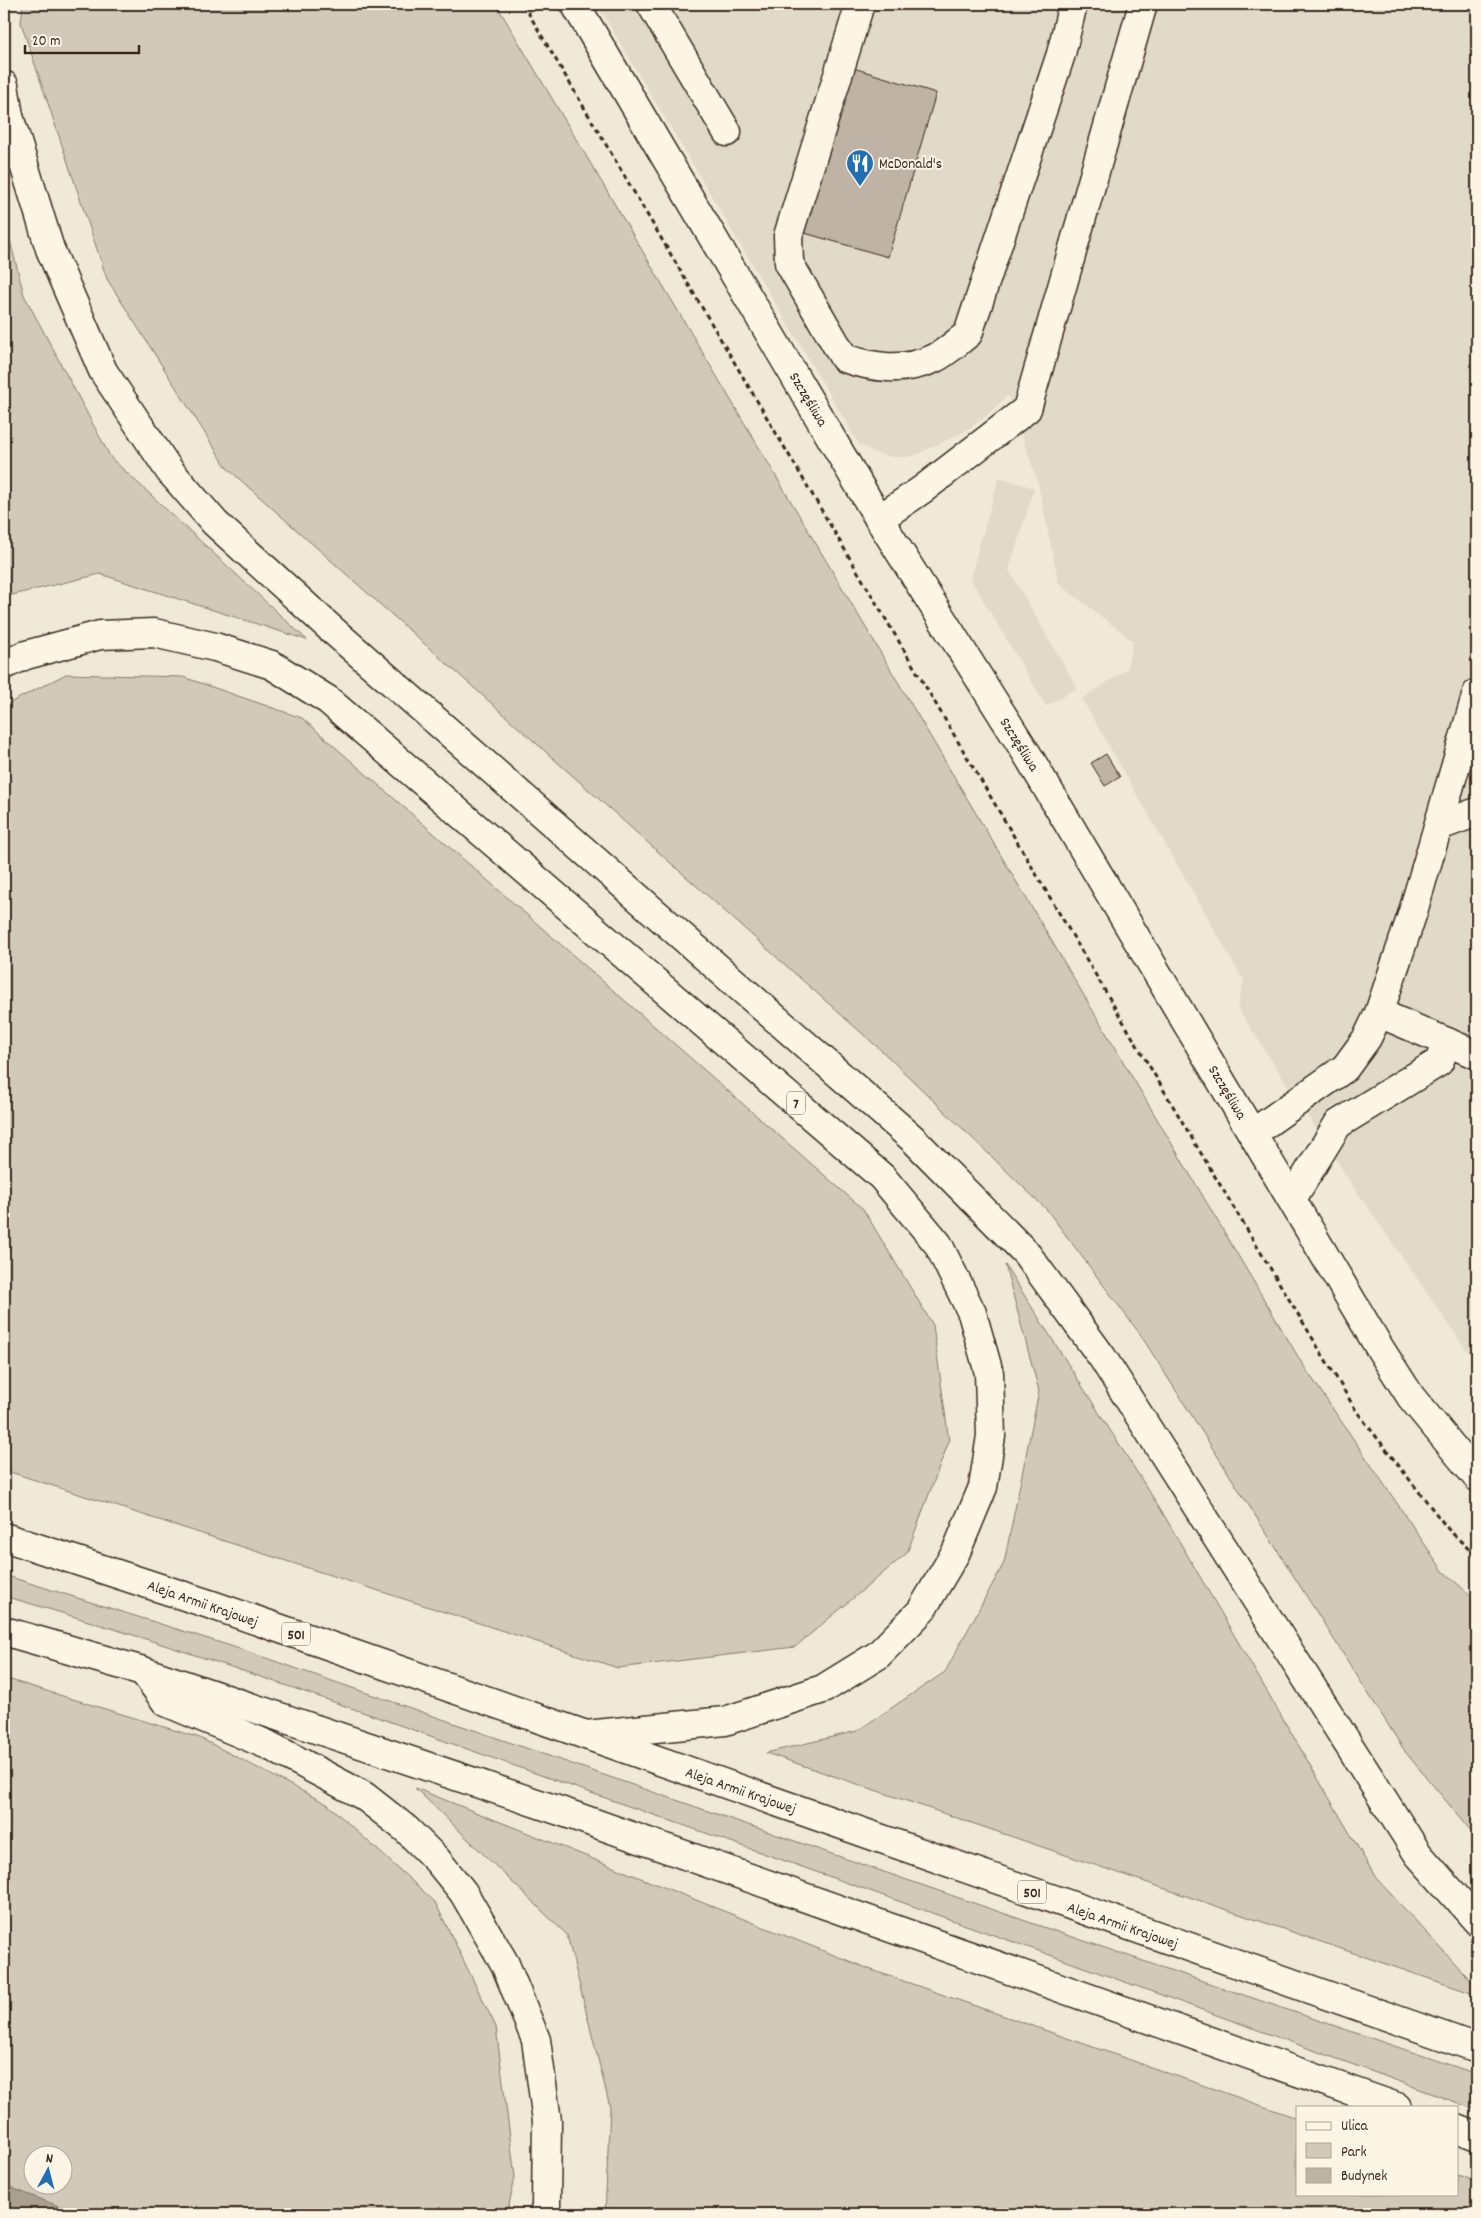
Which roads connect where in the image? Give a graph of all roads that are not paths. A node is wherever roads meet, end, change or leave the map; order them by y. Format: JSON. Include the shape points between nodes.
{"nodes":[{"id":1,"x":575,"y":4,"type":"edge"},
{"id":2,"x":651,"y":4,"type":"edge"},
{"id":3,"x":860,"y":4,"type":"edge"},
{"id":4,"x":1073,"y":4,"type":"edge"},
{"id":5,"x":1143,"y":4,"type":"edge"},
{"id":6,"x":4,"y":85,"type":"edge"},
{"id":7,"x":727,"y":132,"type":"dead end"},
{"id":8,"x":879,"y":519,"type":"junction"},
{"id":9,"x":4,"y":665,"type":"edge"},
{"id":10,"x":1477,"y":693,"type":"edge"},
{"id":11,"x":1477,"y":812,"type":"edge"},
{"id":12,"x":1439,"y":826,"type":"junction"},
{"id":13,"x":1378,"y":1013,"type":"junction"},
{"id":14,"x":1448,"y":1042,"type":"junction"},
{"id":15,"x":1477,"y":1055,"type":"edge"},
{"id":16,"x":1253,"y":1133,"type":"junction"},
{"id":17,"x":1292,"y":1199,"type":"junction"},
{"id":18,"x":1477,"y":1477,"type":"edge"},
{"id":19,"x":4,"y":1537,"type":"edge"},
{"id":20,"x":4,"y":1631,"type":"edge"},
{"id":21,"x":143,"y":1671,"type":"junction"},
{"id":22,"x":586,"y":1735,"type":"junction"},
{"id":23,"x":1477,"y":1921,"type":"edge"},
{"id":24,"x":1477,"y":2048,"type":"edge"},
{"id":25,"x":1394,"y":2106,"type":"edge"},
{"id":26,"x":1458,"y":2129,"type":"edge"},
{"id":27,"x":1477,"y":2136,"type":"edge"},
{"id":28,"x":544,"y":2214,"type":"edge"}],
"edges":[{"from":1,"to":8,"type":"main road","name":"Szczęśliwa"},
{"from":2,"to":7,"type":"main road"},
{"from":3,"to":4,"type":"main road","via":[[788,236],[789,263],[844,358],[870,366],[901,368],[933,359],[968,334],[1061,54]]},
{"from":5,"to":8,"type":"main road","via":[[1027,409]]},
{"from":6,"to":23,"type":"main road","via":[[9,116],[50,249],[103,371],[169,470],[215,523],[329,627],[913,1139],[1026,1253],[1102,1357],[1418,1854]]},
{"from":8,"to":16,"type":"main road","name":"Szczęśliwa","via":[[1027,754]]},
{"from":9,"to":22,"type":"main road","number":"7","via":[[26,655],[100,635],[154,633],[272,665],[328,700],[882,1178],[938,1244],[972,1313],[989,1373],[991,1436],[983,1486],[956,1552],[921,1611],[878,1654],[823,1689],[725,1721]]},
{"from":10,"to":12,"type":"main road"},
{"from":11,"to":12,"type":"main road"},
{"from":12,"to":13,"type":"main road"},
{"from":13,"to":14,"type":"main road"},
{"from":13,"to":16,"type":"main road","via":[[1367,1038],[1345,1068]]},
{"from":14,"to":15,"type":"main road"},
{"from":14,"to":17,"type":"main road","via":[[1439,1062],[1338,1124]]},
{"from":16,"to":17,"type":"main road","name":"Szczęśliwa"},
{"from":17,"to":18,"type":"main road","name":"Szczęśliwa","via":[[1411,1396]]},
{"from":19,"to":22,"type":"main road","name":"Aleja Armii Krajowej","number":"501","via":[[212,1605]]},
{"from":20,"to":21,"type":"main road"},
{"from":21,"to":25,"type":"main road","via":[[584,1820]]},
{"from":21,"to":28,"type":"main road","via":[[166,1702],[268,1745],[364,1796],[406,1829],[438,1860],[463,1892],[505,1964],[536,2040],[547,2121]]},
{"from":22,"to":24,"type":"main road","name":"Aleja Armii Krajowej","number":"501"},
{"from":26,"to":27,"type":"main road"}]}
